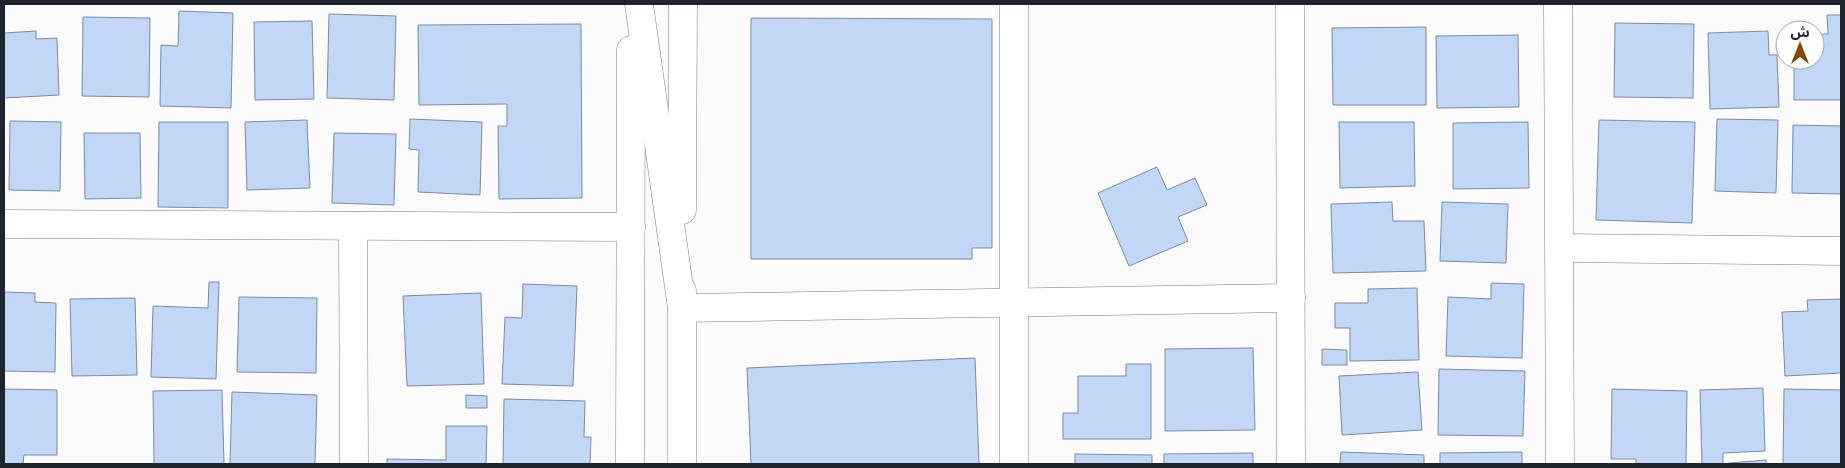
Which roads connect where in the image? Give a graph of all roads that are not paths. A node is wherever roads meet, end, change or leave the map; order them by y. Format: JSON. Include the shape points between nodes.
{"nodes":[{"id":1,"x":631,"y":4,"type":"edge"},
{"id":2,"x":639,"y":4,"type":"edge"},
{"id":3,"x":683,"y":4,"type":"edge"},
{"id":4,"x":1014,"y":4,"type":"edge"},
{"id":5,"x":1290,"y":4,"type":"edge"},
{"id":6,"x":1558,"y":4,"type":"edge"},
{"id":7,"x":4,"y":224,"type":"edge"},
{"id":8,"x":353,"y":226,"type":"junction"},
{"id":9,"x":631,"y":227,"type":"junction"},
{"id":10,"x":1560,"y":248,"type":"junction"},
{"id":11,"x":1841,"y":251,"type":"edge"},
{"id":12,"x":1291,"y":298,"type":"junction"},
{"id":13,"x":1013,"y":302,"type":"junction"},
{"id":14,"x":682,"y":308,"type":"junction"},
{"id":15,"x":354,"y":464,"type":"edge"},
{"id":16,"x":630,"y":464,"type":"edge"},
{"id":17,"x":682,"y":464,"type":"edge"},
{"id":18,"x":1014,"y":464,"type":"edge"},
{"id":19,"x":1292,"y":464,"type":"edge"},
{"id":20,"x":1560,"y":464,"type":"edge"}],
"edges":[{"from":1,"to":9,"type":"street"},
{"from":2,"to":14,"type":"street"},
{"from":3,"to":14,"type":"street"},
{"from":4,"to":13,"type":"street"},
{"from":5,"to":12,"type":"street"},
{"from":6,"to":10,"type":"street"},
{"from":7,"to":8,"type":"street"},
{"from":8,"to":9,"type":"street"},
{"from":8,"to":15,"type":"street"},
{"from":9,"to":16,"type":"street"},
{"from":10,"to":11,"type":"street"},
{"from":10,"to":20,"type":"street"},
{"from":12,"to":13,"type":"street"},
{"from":12,"to":19,"type":"street"},
{"from":13,"to":14,"type":"street"},
{"from":13,"to":18,"type":"street"},
{"from":14,"to":17,"type":"street"}]}
